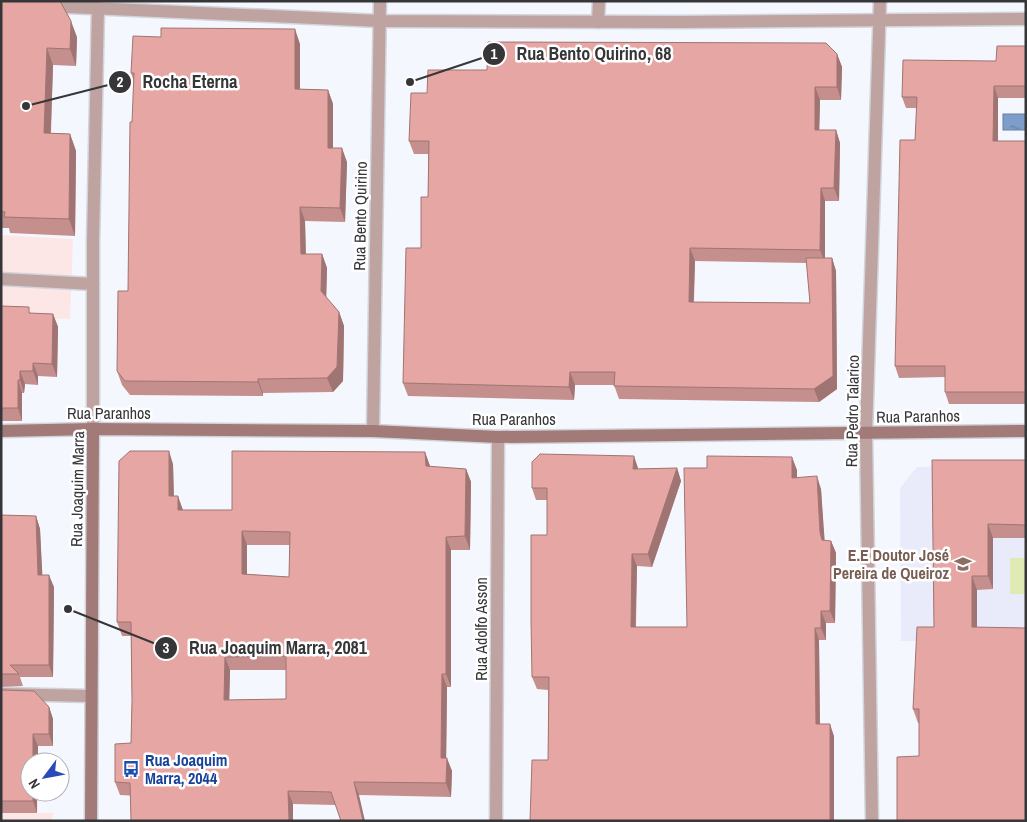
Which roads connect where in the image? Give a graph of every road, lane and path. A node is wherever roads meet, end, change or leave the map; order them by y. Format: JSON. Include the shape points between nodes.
{"nodes":[{"id":1,"x":380,"y":1,"type":"edge"},
{"id":2,"x":598,"y":1,"type":"edge"},
{"id":3,"x":880,"y":1,"type":"edge"},
{"id":4,"x":30,"y":5,"type":"edge"},
{"id":5,"x":98,"y":8,"type":"junction"},
{"id":6,"x":880,"y":20,"type":"junction"},
{"id":7,"x":1026,"y":20,"type":"edge"},
{"id":8,"x":380,"y":21,"type":"junction"},
{"id":9,"x":598,"y":22,"type":"junction"},
{"id":10,"x":1,"y":279,"type":"edge"},
{"id":11,"x":93,"y":284,"type":"junction"},
{"id":12,"x":93,"y":429,"type":"junction"},
{"id":13,"x":1,"y":431,"type":"edge"},
{"id":14,"x":373,"y":431,"type":"junction"},
{"id":15,"x":1026,"y":431,"type":"edge"},
{"id":16,"x":866,"y":434,"type":"junction"},
{"id":17,"x":498,"y":437,"type":"junction"},
{"id":18,"x":1,"y":694,"type":"edge"},
{"id":19,"x":91,"y":696,"type":"junction"},
{"id":20,"x":91,"y":821,"type":"edge"},
{"id":21,"x":496,"y":821,"type":"edge"},
{"id":22,"x":872,"y":821,"type":"edge"}],
"edges":[{"from":1,"to":8,"type":"street","name":"Rua Bento Quirino"},
{"from":2,"to":9,"type":"street"},
{"from":3,"to":6,"type":"street","name":"Rua Pedro Talarico"},
{"from":4,"to":5,"type":"street"},
{"from":5,"to":8,"type":"street"},
{"from":5,"to":11,"type":"street","name":"Rua Joaquim Marra"},
{"from":6,"to":7,"type":"street"},
{"from":6,"to":9,"type":"street"},
{"from":6,"to":16,"type":"street","name":"Rua Pedro Talarico"},
{"from":8,"to":9,"type":"street"},
{"from":8,"to":14,"type":"street","name":"Rua Bento Quirino"},
{"from":10,"to":11,"type":"street"},
{"from":11,"to":12,"type":"street","name":"Rua Joaquim Marra"},
{"from":12,"to":13,"type":"street","name":"Rua Paranhos"},
{"from":12,"to":14,"type":"street","name":"Rua Paranhos"},
{"from":12,"to":19,"type":"street","name":"Rua Joaquim Marra"},
{"from":14,"to":17,"type":"street","name":"Rua Paranhos"},
{"from":15,"to":16,"type":"street","name":"Rua Paranhos"},
{"from":16,"to":17,"type":"street","name":"Rua Paranhos"},
{"from":16,"to":22,"type":"street","name":"Rua Pedro Talarico"},
{"from":17,"to":21,"type":"street","name":"Rua Adolfo Asson"},
{"from":18,"to":19,"type":"street"},
{"from":19,"to":20,"type":"street","name":"Rua Joaquim Marra"}]}
